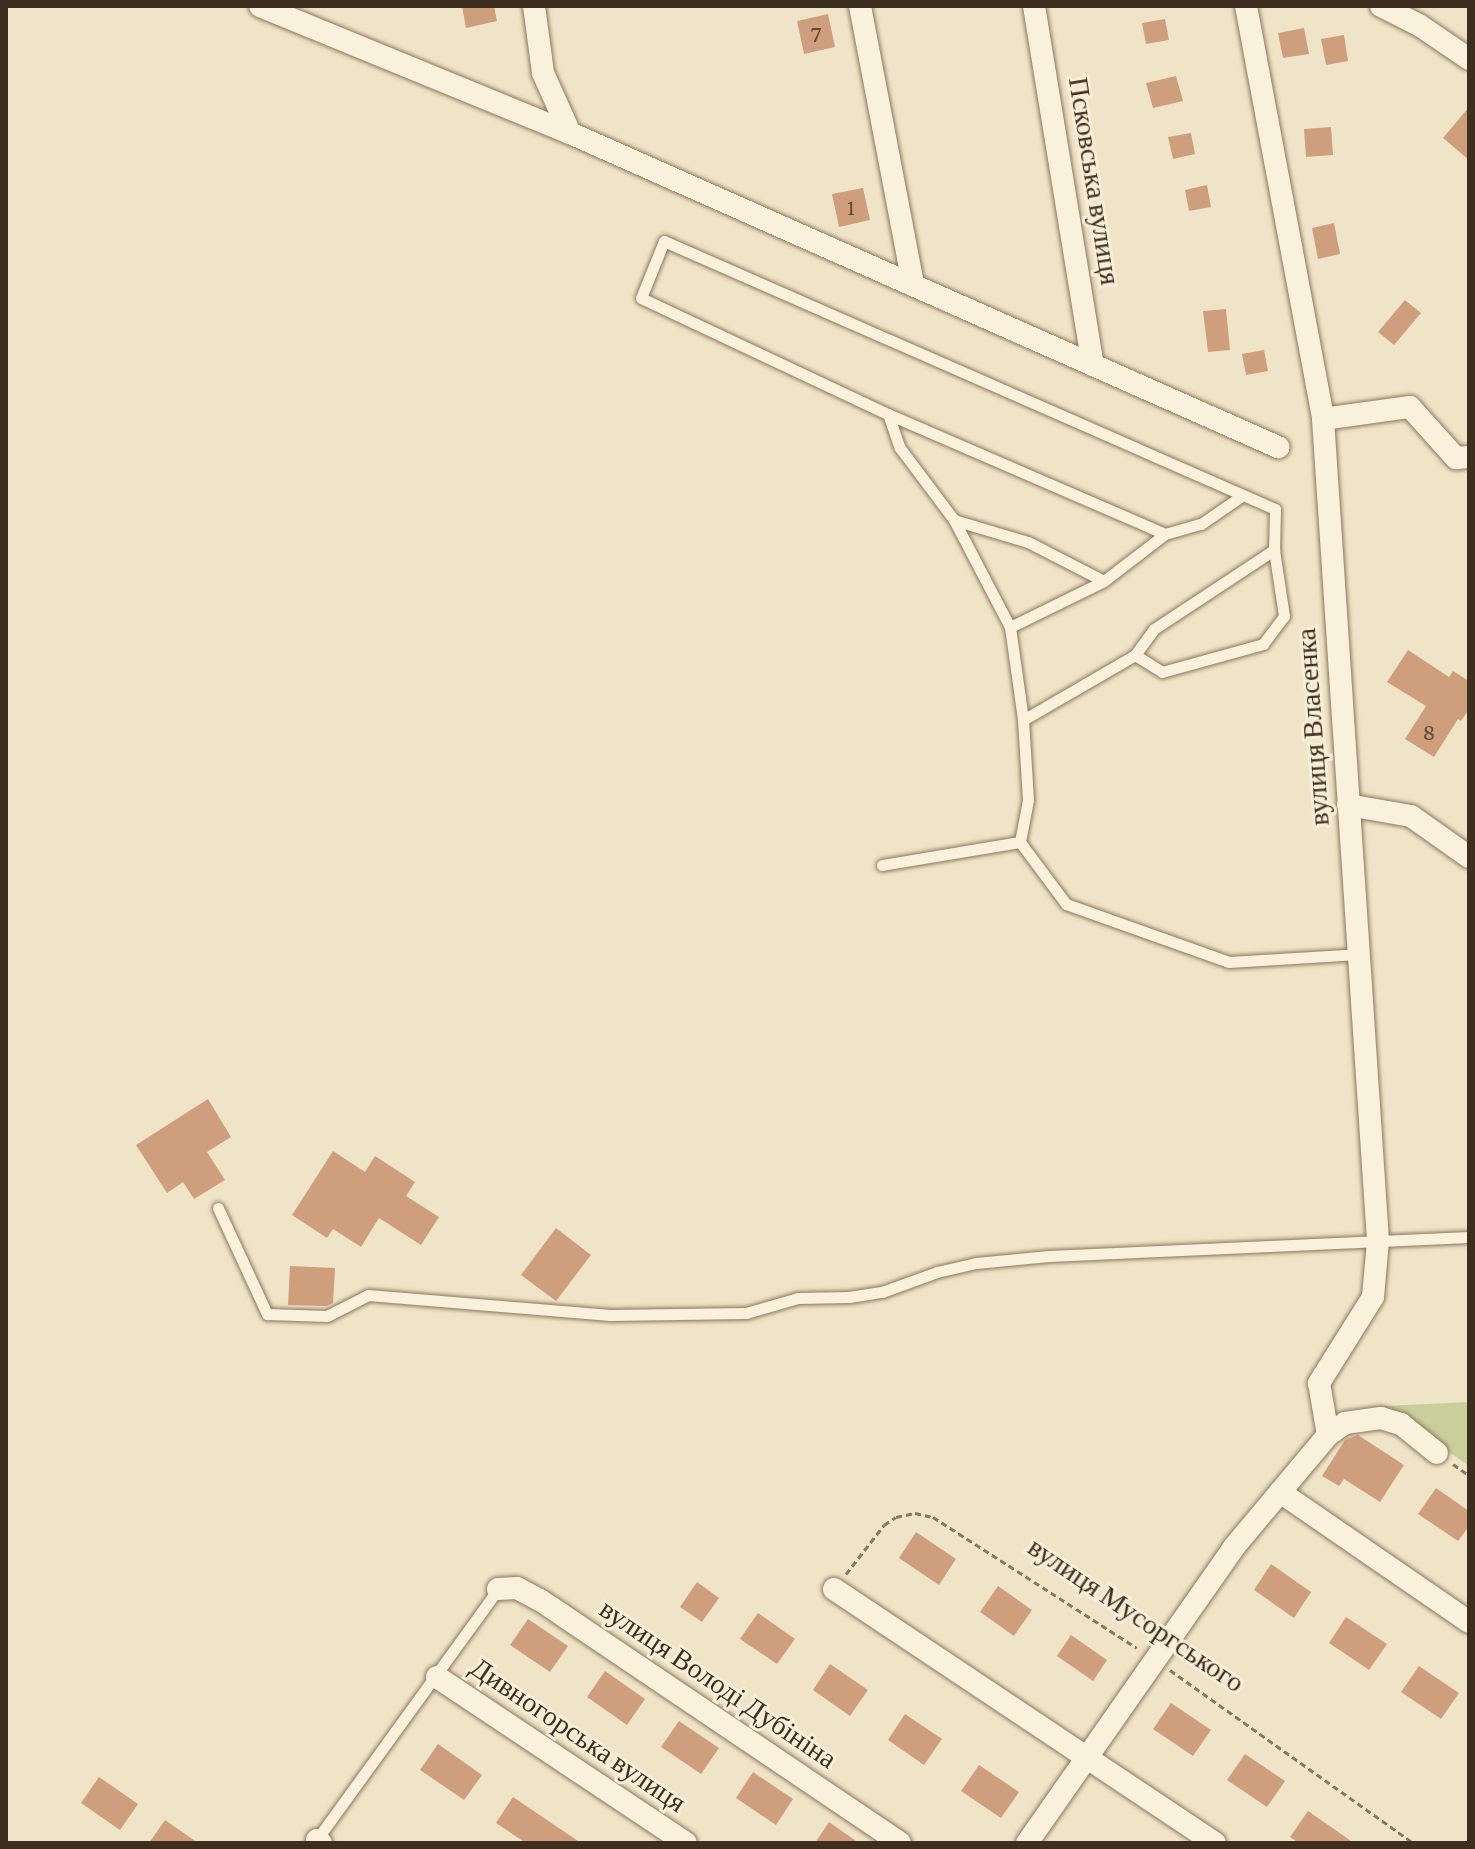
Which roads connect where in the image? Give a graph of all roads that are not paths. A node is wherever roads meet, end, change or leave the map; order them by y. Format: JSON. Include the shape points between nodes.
{"nodes":[{"id":1,"x":260,"y":6,"type":"edge"},
{"id":2,"x":534,"y":6,"type":"edge"},
{"id":3,"x":860,"y":6,"type":"edge"},
{"id":4,"x":1034,"y":6,"type":"edge"},
{"id":5,"x":1246,"y":6,"type":"edge"},
{"id":6,"x":1381,"y":6,"type":"edge"},
{"id":7,"x":1407,"y":11,"type":"edge"},
{"id":8,"x":1469,"y":59,"type":"edge"},
{"id":9,"x":570,"y":133,"type":"junction"},
{"id":10,"x":913,"y":285,"type":"junction"},
{"id":11,"x":1093,"y":365,"type":"junction"},
{"id":12,"x":888,"y":414,"type":"junction"},
{"id":13,"x":1323,"y":419,"type":"junction"},
{"id":14,"x":1278,"y":447,"type":"dead end"},
{"id":15,"x":1469,"y":457,"type":"edge"},
{"id":16,"x":1243,"y":495,"type":"junction"},
{"id":17,"x":954,"y":520,"type":"junction"},
{"id":18,"x":1165,"y":534,"type":"junction"},
{"id":19,"x":1274,"y":550,"type":"junction"},
{"id":20,"x":1104,"y":581,"type":"junction"},
{"id":21,"x":1010,"y":627,"type":"junction"},
{"id":22,"x":1135,"y":655,"type":"junction"},
{"id":23,"x":1023,"y":720,"type":"junction"},
{"id":24,"x":1348,"y":805,"type":"junction"},
{"id":25,"x":1020,"y":842,"type":"junction"},
{"id":26,"x":1469,"y":857,"type":"edge"},
{"id":27,"x":882,"y":865,"type":"dead end"},
{"id":28,"x":1358,"y":954,"type":"junction"},
{"id":29,"x":218,"y":1208,"type":"dead end"},
{"id":30,"x":1469,"y":1237,"type":"edge"},
{"id":31,"x":1378,"y":1241,"type":"junction"},
{"id":32,"x":1328,"y":1435,"type":"junction"},
{"id":33,"x":1437,"y":1453,"type":"dead end"},
{"id":34,"x":1280,"y":1492,"type":"junction"},
{"id":35,"x":498,"y":1589,"type":"joint"},
{"id":36,"x":834,"y":1589,"type":"road end"},
{"id":37,"x":1469,"y":1622,"type":"edge"},
{"id":38,"x":437,"y":1677,"type":"junction"},
{"id":39,"x":1086,"y":1758,"type":"junction"},
{"id":40,"x":317,"y":1842,"type":"edge"},
{"id":41,"x":686,"y":1843,"type":"edge"},
{"id":42,"x":900,"y":1843,"type":"edge"},
{"id":43,"x":1027,"y":1843,"type":"edge"},
{"id":44,"x":1215,"y":1843,"type":"edge"}],
"edges":[{"from":1,"to":9,"type":"street"},
{"from":2,"to":9,"type":"street","via":[[543,73]]},
{"from":3,"to":10,"type":"street"},
{"from":4,"to":11,"type":"street","name":"Псковська вулиця"},
{"from":5,"to":13,"type":"street","name":"вулиця Власенка"},
{"from":6,"to":7,"type":"street"},
{"from":7,"to":8,"type":"street"},
{"from":9,"to":10,"type":"street"},
{"from":10,"to":11,"type":"street"},
{"from":11,"to":14,"type":"street"},
{"from":12,"to":16,"type":"lane","via":[[641,298],[664,241]]},
{"from":12,"to":17,"type":"lane","via":[[900,448]]},
{"from":12,"to":18,"type":"lane"},
{"from":13,"to":15,"type":"street","via":[[1410,407],[1456,458]]},
{"from":13,"to":24,"type":"street","name":"вулиця Власенка"},
{"from":16,"to":18,"type":"lane","via":[[1201,524]]},
{"from":16,"to":19,"type":"lane","via":[[1275,509]]},
{"from":17,"to":20,"type":"lane","via":[[1028,542]]},
{"from":17,"to":21,"type":"lane"},
{"from":18,"to":20,"type":"lane"},
{"from":19,"to":22,"type":"lane","via":[[1154,629]]},
{"from":19,"to":22,"type":"lane","via":[[1284,616],[1263,644],[1162,672]]},
{"from":20,"to":21,"type":"lane"},
{"from":21,"to":23,"type":"lane"},
{"from":22,"to":23,"type":"lane"},
{"from":23,"to":25,"type":"lane","via":[[1028,800]]},
{"from":24,"to":26,"type":"street","via":[[1411,816]]},
{"from":24,"to":28,"type":"street","name":"вулиця Власенка"},
{"from":25,"to":27,"type":"lane"},
{"from":25,"to":28,"type":"lane","via":[[1066,904],[1229,962]]},
{"from":28,"to":31,"type":"street","name":"вулиця Власенка"},
{"from":29,"to":31,"type":"lane","via":[[267,1314],[327,1316],[368,1295],[610,1315],[746,1313],[798,1298],[882,1292],[976,1263]]},
{"from":30,"to":31,"type":"lane"},
{"from":31,"to":32,"type":"street","name":"вулиця Власенка","via":[[1373,1297],[1319,1383]]},
{"from":32,"to":33,"type":"street","via":[[1345,1423],[1381,1418],[1401,1424]]},
{"from":32,"to":34,"type":"street"},
{"from":34,"to":37,"type":"street"},
{"from":34,"to":39,"type":"street","via":[[1234,1547]]},
{"from":35,"to":38,"type":"lane"},
{"from":35,"to":42,"type":"street","name":"вулиця Володі Дубініна","via":[[517,1588],[540,1600]]},
{"from":36,"to":39,"type":"street"},
{"from":38,"to":40,"type":"lane"},
{"from":38,"to":41,"type":"street","name":"Дивногорська вулиця"},
{"from":39,"to":43,"type":"street"},
{"from":39,"to":44,"type":"street"}]}
